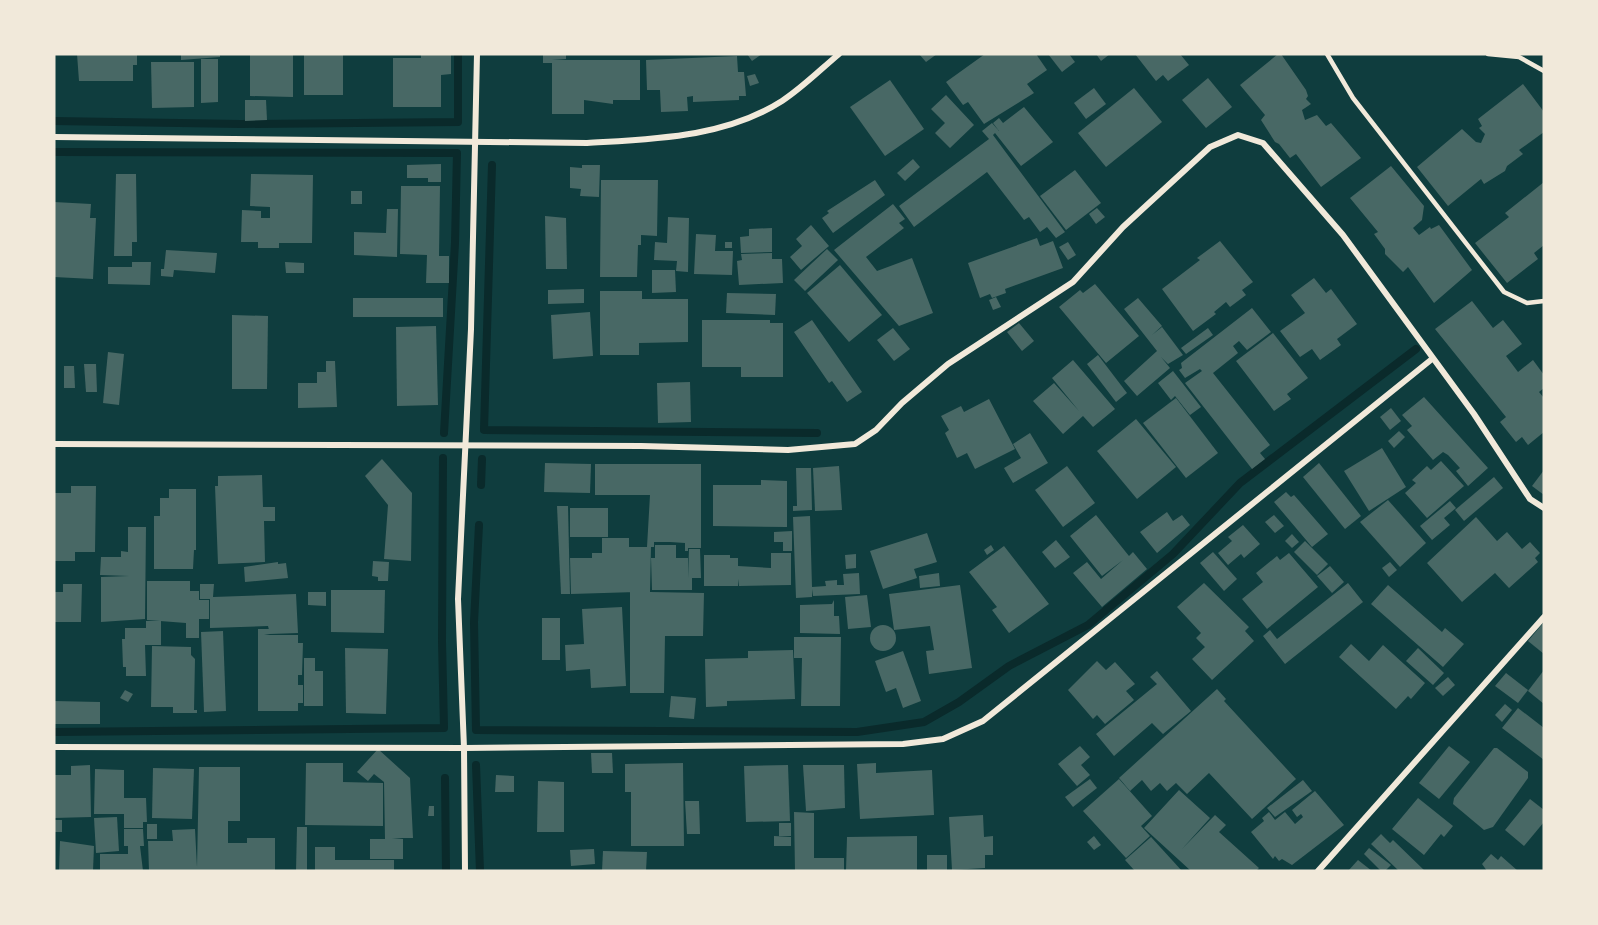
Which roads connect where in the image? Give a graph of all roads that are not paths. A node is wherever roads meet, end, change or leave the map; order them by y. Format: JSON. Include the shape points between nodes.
{"nodes":[{"id":1,"x":477,"y":54,"type":"edge"},
{"id":2,"x":839,"y":54,"type":"edge"},
{"id":3,"x":1327,"y":54,"type":"edge"},
{"id":4,"x":1488,"y":54,"type":"edge"},
{"id":5,"x":1544,"y":71,"type":"edge"},
{"id":6,"x":54,"y":137,"type":"edge"},
{"id":7,"x":477,"y":141,"type":"junction"},
{"id":8,"x":1544,"y":301,"type":"edge"},
{"id":9,"x":1432,"y":360,"type":"junction"},
{"id":10,"x":54,"y":444,"type":"edge"},
{"id":11,"x":465,"y":445,"type":"junction"},
{"id":12,"x":1544,"y":508,"type":"edge"},
{"id":13,"x":1544,"y":617,"type":"edge"},
{"id":14,"x":54,"y":747,"type":"edge"},
{"id":15,"x":464,"y":748,"type":"junction"},
{"id":16,"x":465,"y":871,"type":"edge"},
{"id":17,"x":1318,"y":871,"type":"edge"}],
"edges":[{"from":1,"to":7,"type":"street"},
{"from":2,"to":7,"type":"street","via":[[782,100],[734,124],[665,138],[587,143]]},
{"from":3,"to":8,"type":"lane","via":[[1353,98],[1504,292],[1527,303]]},
{"from":4,"to":5,"type":"lane","via":[[1520,57]]},
{"from":6,"to":7,"type":"street"},
{"from":7,"to":11,"type":"street"},
{"from":9,"to":11,"type":"street","via":[[1343,235],[1263,143],[1238,135],[1210,147],[1123,227],[1072,282],[948,364],[876,430],[855,444],[788,450]]},
{"from":9,"to":12,"type":"street","via":[[1474,414],[1530,499]]},
{"from":9,"to":15,"type":"street","via":[[983,721],[943,739],[903,744]]},
{"from":10,"to":11,"type":"street"},
{"from":11,"to":15,"type":"street","via":[[458,599]]},
{"from":13,"to":17,"type":"street"},
{"from":14,"to":15,"type":"street"},
{"from":15,"to":16,"type":"street"}]}
